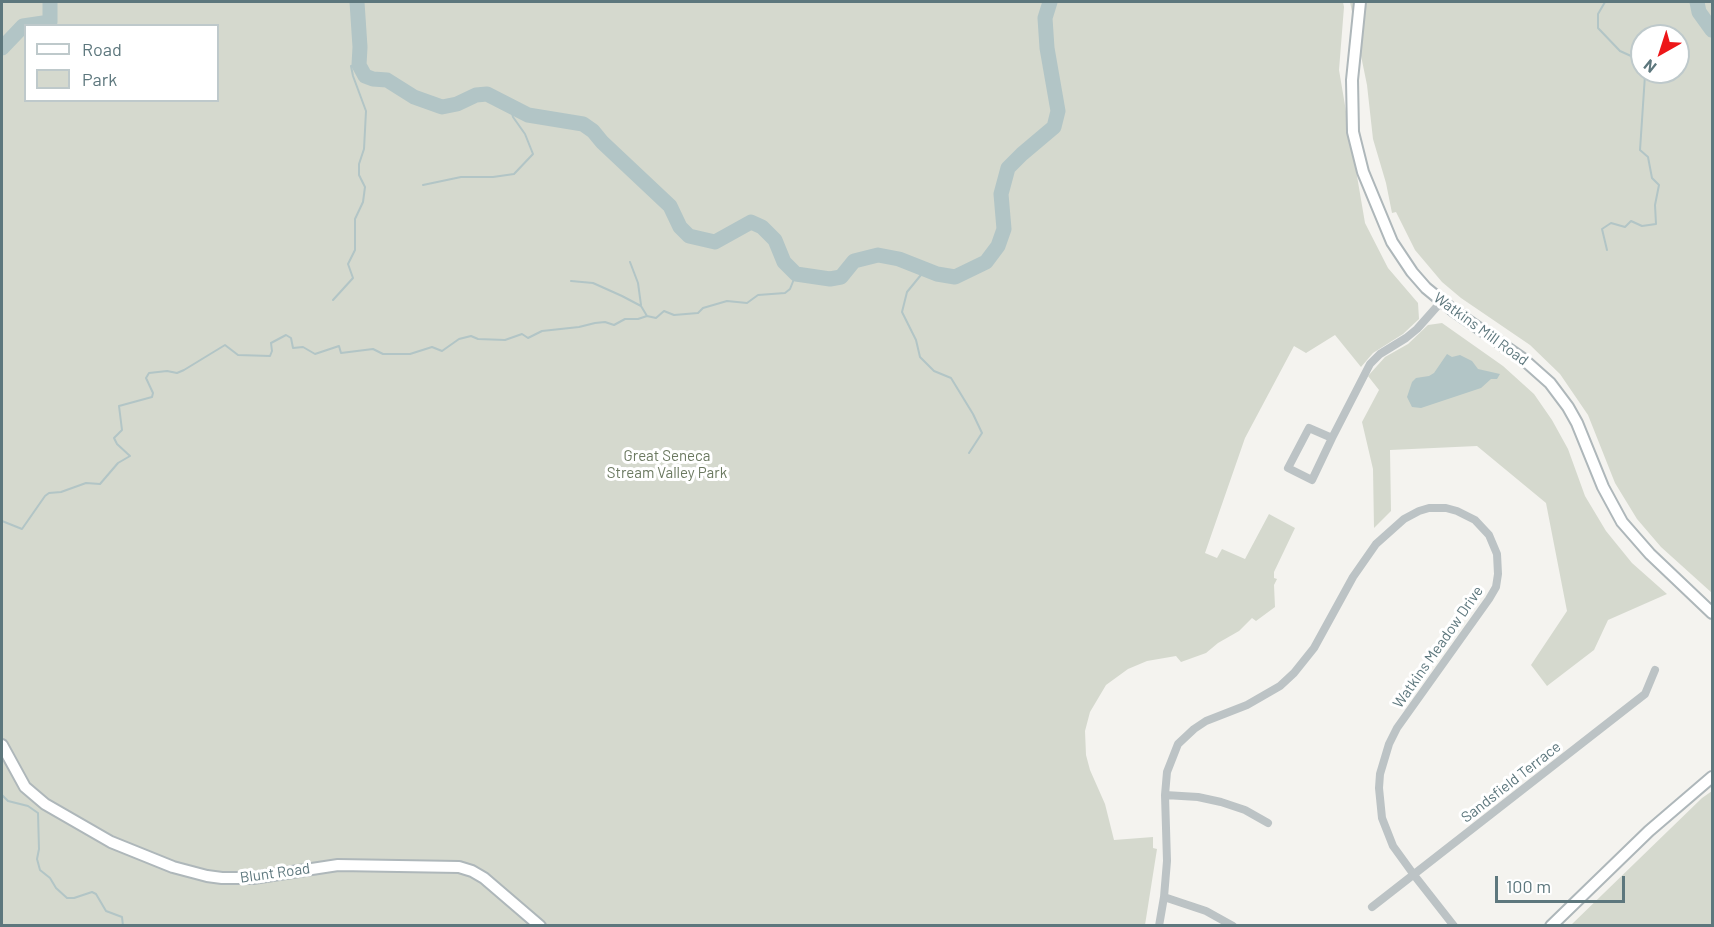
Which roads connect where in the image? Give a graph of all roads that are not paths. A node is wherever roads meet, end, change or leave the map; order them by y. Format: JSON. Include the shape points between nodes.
{"nodes":[{"id":1,"x":1360,"y":2,"type":"edge"},
{"id":2,"x":1441,"y":302,"type":"junction"},
{"id":3,"x":1332,"y":438,"type":"junction"},
{"id":4,"x":1713,"y":613,"type":"edge"},
{"id":5,"x":1655,"y":670,"type":"dead end"},
{"id":6,"x":2,"y":745,"type":"edge"},
{"id":7,"x":1710,"y":780,"type":"edge"},
{"id":8,"x":1165,"y":795,"type":"junction"},
{"id":9,"x":1268,"y":823,"type":"dead end"},
{"id":10,"x":1414,"y":875,"type":"junction"},
{"id":11,"x":1164,"y":897,"type":"junction"},
{"id":12,"x":1372,"y":907,"type":"dead end"},
{"id":13,"x":540,"y":926,"type":"edge"},
{"id":14,"x":1159,"y":926,"type":"edge"},
{"id":15,"x":1233,"y":926,"type":"edge"},
{"id":16,"x":1454,"y":926,"type":"edge"},
{"id":17,"x":1551,"y":926,"type":"edge"}],
"edges":[{"from":1,"to":2,"type":"street","name":"Watkins Mill Road","via":[[1351,111],[1356,150],[1392,242],[1412,272]]},
{"from":2,"to":3,"type":"street","via":[[1406,339],[1370,364]]},
{"from":2,"to":4,"type":"street","name":"Watkins Mill Road","via":[[1523,359],[1550,383],[1577,423],[1622,522]]},
{"from":3,"to":3,"type":"street","via":[[1309,428],[1288,468],[1312,480]]},
{"from":5,"to":10,"type":"street","name":"Sandsfield Terrace","via":[[1645,694]]},
{"from":6,"to":13,"type":"street","name":"Blunt Road","via":[[25,787],[45,804],[111,842],[173,867],[222,878],[253,878],[338,865],[459,867],[484,878]]},
{"from":7,"to":17,"type":"street","via":[[1649,831]]},
{"from":8,"to":9,"type":"street","via":[[1221,802]]},
{"from":8,"to":10,"type":"street","name":"Watkins Meadow Drive","via":[[1167,772],[1178,744],[1206,721],[1266,696],[1294,673],[1314,648],[1376,544],[1419,511],[1457,511],[1475,520],[1489,535],[1497,554],[1498,574],[1489,599],[1397,728],[1380,774],[1382,818],[1393,846]]},
{"from":8,"to":11,"type":"street","name":"Watkins Meadow Drive"},
{"from":10,"to":12,"type":"street","name":"Sandsfield Terrace"},
{"from":10,"to":16,"type":"street","name":"Watkins Meadow Drive"},
{"from":11,"to":14,"type":"street","name":"Watkins Meadow Drive"},
{"from":11,"to":15,"type":"street","via":[[1206,910]]}]}
